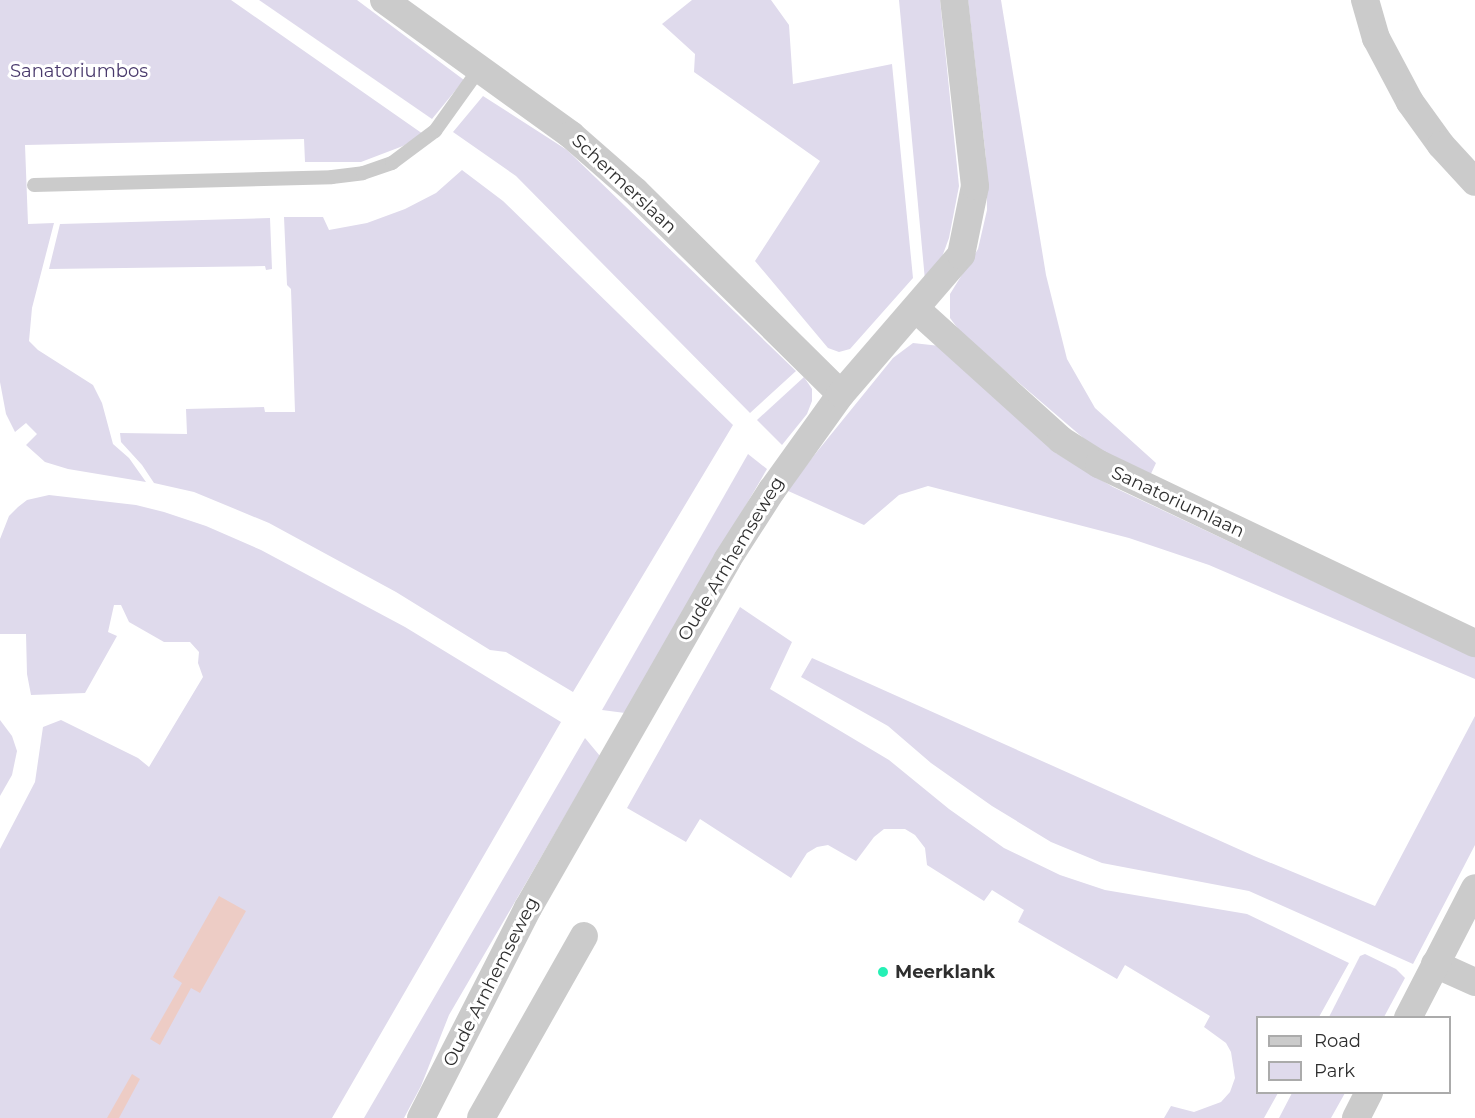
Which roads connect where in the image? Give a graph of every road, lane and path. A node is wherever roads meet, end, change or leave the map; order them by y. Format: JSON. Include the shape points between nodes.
{"nodes":[{"id":1,"x":384,"y":0,"type":"edge"},
{"id":2,"x":954,"y":0,"type":"edge"},
{"id":3,"x":1365,"y":0,"type":"edge"},
{"id":4,"x":480,"y":68,"type":"junction"},
{"id":5,"x":1475,"y":183,"type":"edge"},
{"id":6,"x":34,"y":185,"type":"dead end"},
{"id":7,"x":916,"y":309,"type":"junction"},
{"id":8,"x":841,"y":394,"type":"junction"},
{"id":9,"x":1475,"y":643,"type":"edge"},
{"id":10,"x":1475,"y":888,"type":"edge"},
{"id":11,"x":584,"y":936,"type":"dead end"},
{"id":12,"x":1435,"y":964,"type":"junction"},
{"id":13,"x":1475,"y":982,"type":"edge"},
{"id":14,"x":1409,"y":1016,"type":"edge"},
{"id":15,"x":1368,"y":1094,"type":"edge"},
{"id":16,"x":421,"y":1118,"type":"edge"},
{"id":17,"x":481,"y":1118,"type":"edge"},
{"id":18,"x":1356,"y":1118,"type":"edge"}],
"edges":[{"from":1,"to":4,"type":"street","name":"Schermerslaan"},
{"from":2,"to":7,"type":"street","name":"Oude Arnhemseweg","via":[[975,186],[961,255]]},
{"from":3,"to":5,"type":"street","via":[[1376,38],[1410,102]]},
{"from":4,"to":6,"type":"lane","via":[[435,131],[392,163],[363,173]]},
{"from":4,"to":8,"type":"street","name":"Schermerslaan","via":[[571,135],[635,191]]},
{"from":7,"to":8,"type":"street","name":"Oude Arnhemseweg"},
{"from":7,"to":9,"type":"street","name":"Sanatoriumlaan","via":[[1061,440],[1099,464]]},
{"from":8,"to":16,"type":"street","name":"Oude Arnhemseweg","via":[[727,560],[528,908]]},
{"from":10,"to":12,"type":"street"},
{"from":11,"to":17,"type":"street"},
{"from":12,"to":13,"type":"street"},
{"from":12,"to":14,"type":"street"},
{"from":15,"to":18,"type":"street"}]}
